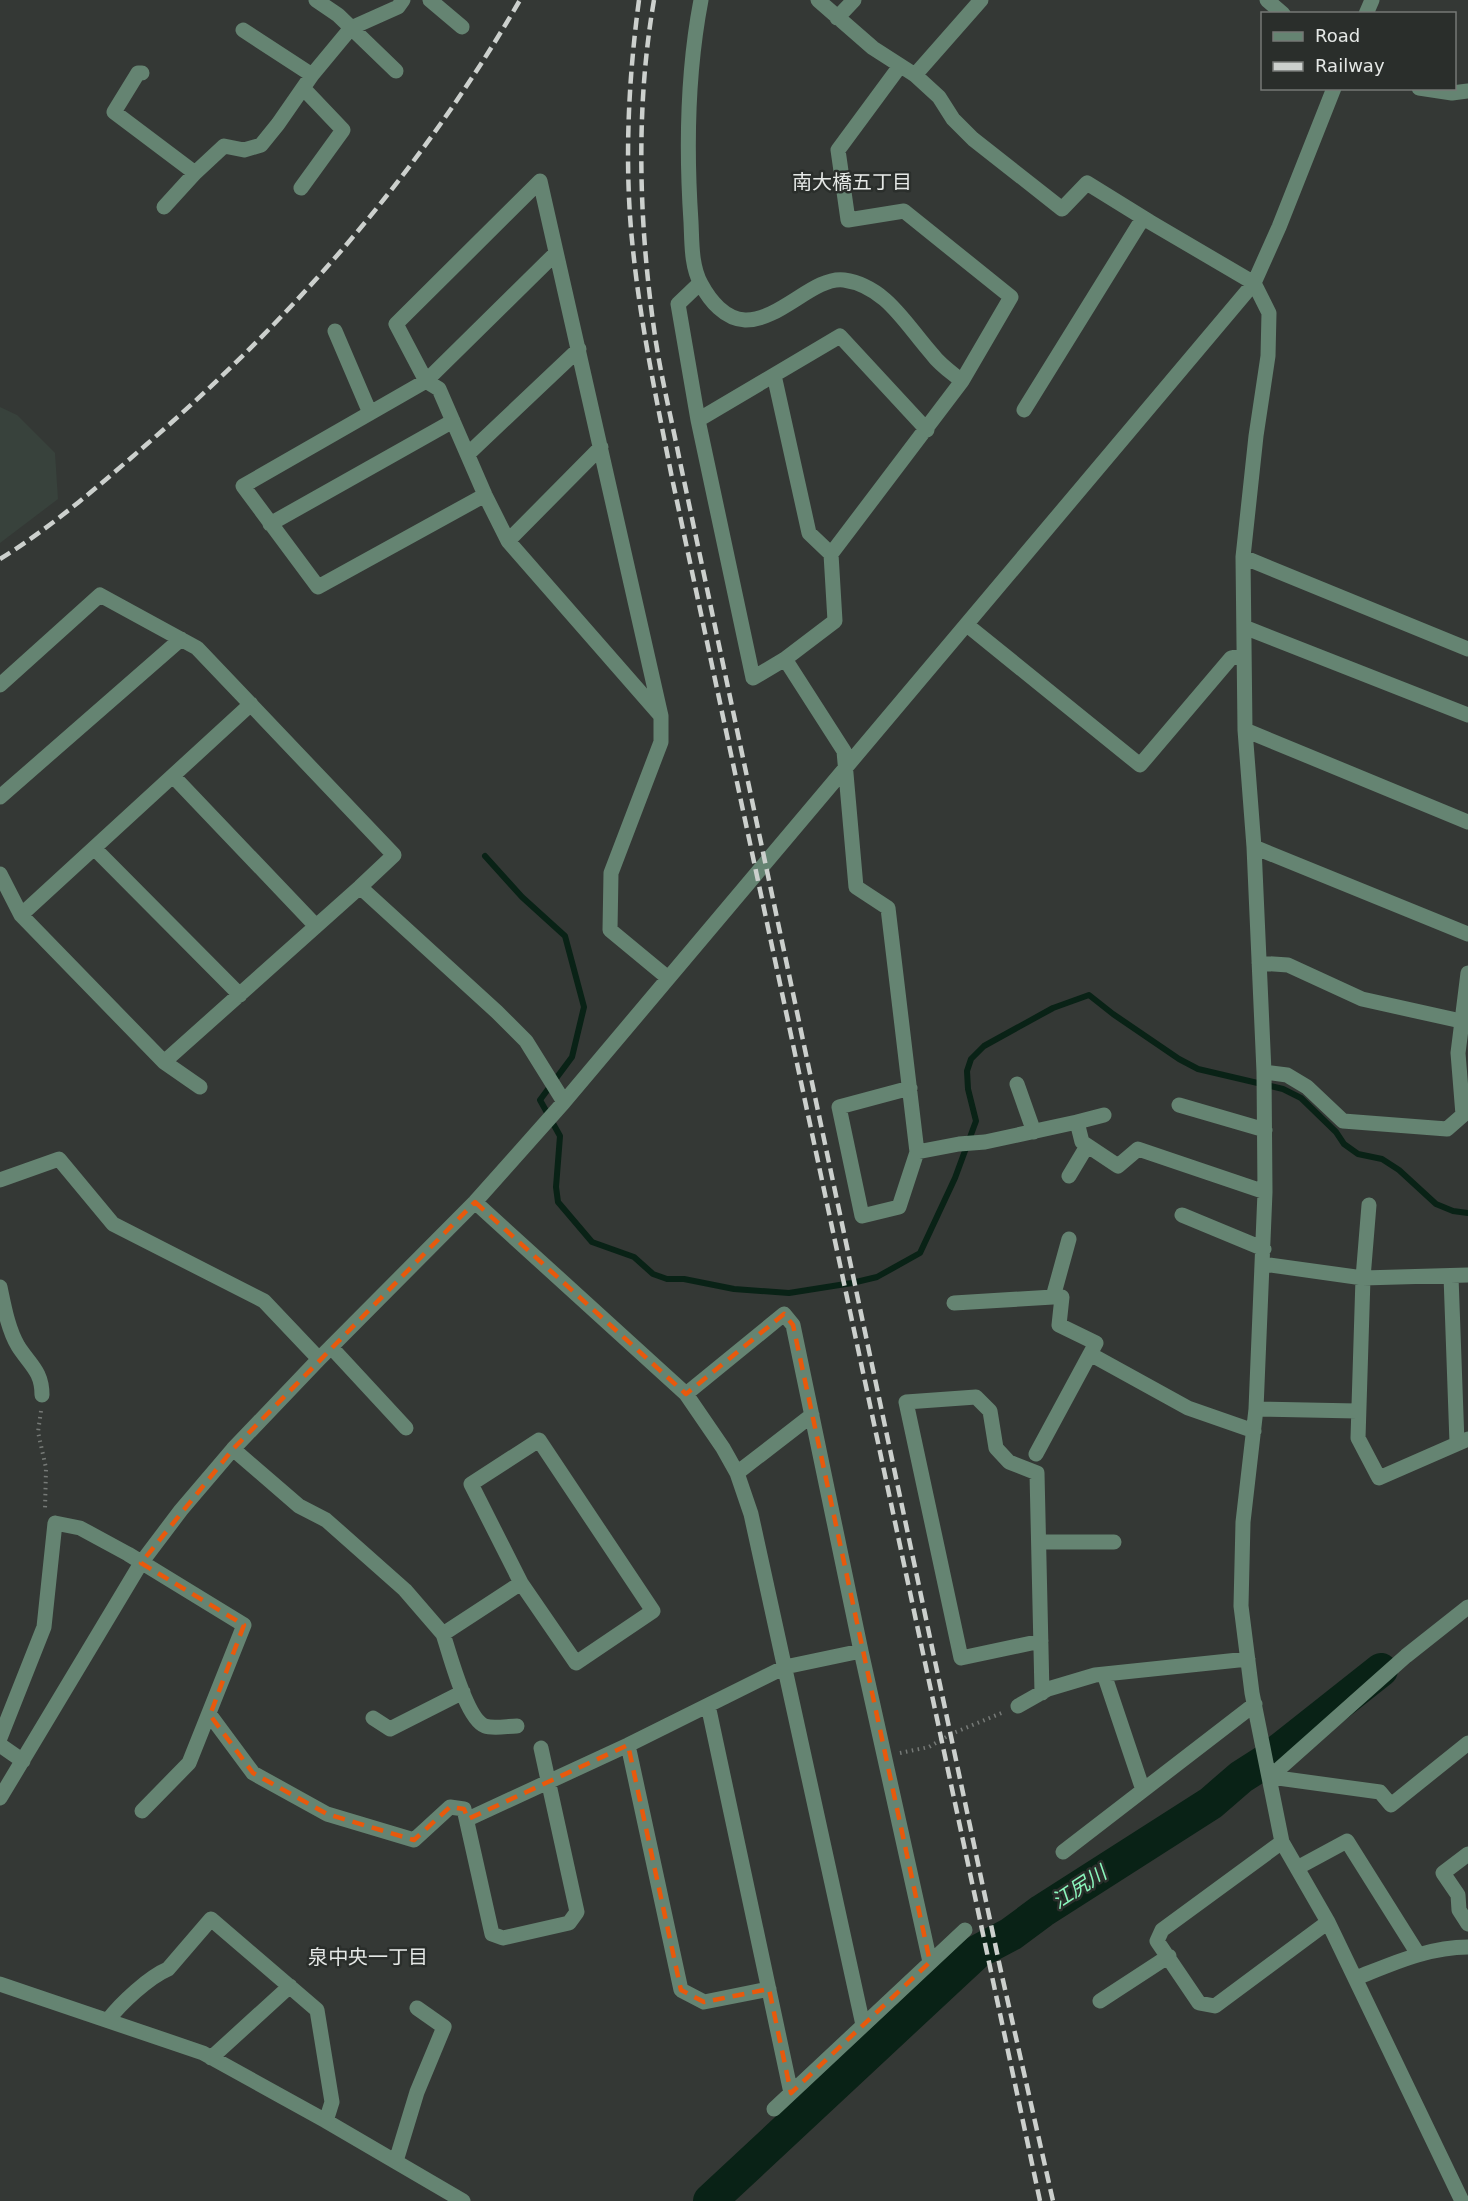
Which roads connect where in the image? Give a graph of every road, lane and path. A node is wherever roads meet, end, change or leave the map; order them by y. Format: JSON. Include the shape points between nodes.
{"nodes":[{"id":1,"x":316,"y":0,"type":"edge"},
{"id":2,"x":402,"y":0,"type":"edge"},
{"id":3,"x":430,"y":0,"type":"edge"},
{"id":4,"x":701,"y":0,"type":"edge"},
{"id":5,"x":818,"y":0,"type":"edge"},
{"id":6,"x":855,"y":0,"type":"edge"},
{"id":7,"x":981,"y":0,"type":"edge"},
{"id":8,"x":1268,"y":0,"type":"edge"},
{"id":9,"x":1281,"y":12,"type":"edge"},
{"id":10,"x":837,"y":18,"type":"junction"},
{"id":11,"x":462,"y":27,"type":"dead end"},
{"id":12,"x":351,"y":28,"type":"junction"},
{"id":13,"x":243,"y":30,"type":"dead end"},
{"id":14,"x":900,"y":66,"type":"junction"},
{"id":15,"x":396,"y":72,"type":"dead end"},
{"id":16,"x":142,"y":73,"type":"dead end"},
{"id":17,"x":915,"y":75,"type":"junction"},
{"id":18,"x":307,"y":82,"type":"junction"},
{"id":19,"x":1333,"y":90,"type":"edge"},
{"id":20,"x":1432,"y":90,"type":"edge"},
{"id":21,"x":1468,"y":91,"type":"edge"},
{"id":22,"x":195,"y":173,"type":"junction"},
{"id":23,"x":301,"y":188,"type":"dead end"},
{"id":24,"x":164,"y":207,"type":"dead end"},
{"id":25,"x":1143,"y":218,"type":"junction"},
{"id":26,"x":556,"y":253,"type":"junction"},
{"id":27,"x":700,"y":283,"type":"junction"},
{"id":28,"x":1254,"y":283,"type":"junction"},
{"id":29,"x":335,"y":331,"type":"dead end"},
{"id":30,"x":579,"y":349,"type":"junction"},
{"id":31,"x":774,"y":375,"type":"junction"},
{"id":32,"x":426,"y":381,"type":"junction"},
{"id":33,"x":962,"y":381,"type":"junction"},
{"id":34,"x":1024,"y":410,"type":"dead end"},
{"id":35,"x":370,"y":413,"type":"junction"},
{"id":36,"x":698,"y":420,"type":"junction"},
{"id":37,"x":453,"y":421,"type":"junction"},
{"id":38,"x":927,"y":430,"type":"junction"},
{"id":39,"x":601,"y":447,"type":"junction"},
{"id":40,"x":468,"y":454,"type":"junction"},
{"id":41,"x":485,"y":495,"type":"junction"},
{"id":42,"x":270,"y":524,"type":"junction"},
{"id":43,"x":508,"y":541,"type":"junction"},
{"id":44,"x":831,"y":554,"type":"junction"},
{"id":45,"x":1243,"y":557,"type":"junction"},
{"id":46,"x":967,"y":625,"type":"junction"},
{"id":47,"x":1244,"y":627,"type":"junction"},
{"id":48,"x":181,"y":639,"type":"junction"},
{"id":49,"x":1468,"y":648,"type":"edge"},
{"id":50,"x":1244,"y":655,"type":"junction"},
{"id":51,"x":785,"y":659,"type":"junction"},
{"id":52,"x":0,"y":685,"type":"edge"},
{"id":53,"x":251,"y":704,"type":"junction"},
{"id":54,"x":1468,"y":715,"type":"edge"},
{"id":55,"x":661,"y":716,"type":"junction"},
{"id":56,"x":1245,"y":730,"type":"junction"},
{"id":57,"x":846,"y":768,"type":"junction"},
{"id":58,"x":173,"y":776,"type":"junction"},
{"id":59,"x":0,"y":797,"type":"edge"},
{"id":60,"x":1468,"y":822,"type":"edge"},
{"id":61,"x":1254,"y":847,"type":"junction"},
{"id":62,"x":94,"y":848,"type":"junction"},
{"id":63,"x":0,"y":874,"type":"edge"},
{"id":64,"x":360,"y":887,"type":"junction"},
{"id":65,"x":21,"y":915,"type":"junction"},
{"id":66,"x":315,"y":925,"type":"junction"},
{"id":67,"x":1468,"y":934,"type":"edge"},
{"id":68,"x":1259,"y":963,"type":"junction"},
{"id":69,"x":1468,"y":973,"type":"edge"},
{"id":70,"x":668,"y":978,"type":"junction"},
{"id":71,"x":240,"y":995,"type":"junction"},
{"id":72,"x":1461,"y":1022,"type":"junction"},
{"id":73,"x":164,"y":1062,"type":"junction"},
{"id":74,"x":1264,"y":1072,"type":"junction"},
{"id":75,"x":1017,"y":1084,"type":"dead end"},
{"id":76,"x":200,"y":1087,"type":"dead end"},
{"id":77,"x":910,"y":1088,"type":"junction"},
{"id":78,"x":564,"y":1102,"type":"junction"},
{"id":79,"x":1179,"y":1105,"type":"dead end"},
{"id":80,"x":1104,"y":1115,"type":"dead end"},
{"id":81,"x":1466,"y":1115,"type":"edge"},
{"id":82,"x":1077,"y":1122,"type":"junction"},
{"id":83,"x":1265,"y":1130,"type":"junction"},
{"id":84,"x":1034,"y":1132,"type":"junction"},
{"id":85,"x":1087,"y":1146,"type":"junction"},
{"id":86,"x":916,"y":1152,"type":"junction"},
{"id":87,"x":1069,"y":1176,"type":"dead end"},
{"id":88,"x":0,"y":1180,"type":"edge"},
{"id":89,"x":1265,"y":1192,"type":"junction"},
{"id":90,"x":475,"y":1202,"type":"junction"},
{"id":91,"x":1369,"y":1205,"type":"dead end"},
{"id":92,"x":1182,"y":1215,"type":"dead end"},
{"id":93,"x":1069,"y":1239,"type":"dead end"},
{"id":94,"x":1264,"y":1256,"type":"junction"},
{"id":95,"x":1468,"y":1275,"type":"edge"},
{"id":96,"x":1451,"y":1276,"type":"junction"},
{"id":97,"x":1363,"y":1278,"type":"junction"},
{"id":98,"x":0,"y":1287,"type":"edge"},
{"id":99,"x":1053,"y":1296,"type":"junction"},
{"id":100,"x":954,"y":1304,"type":"dead end"},
{"id":101,"x":331,"y":1347,"type":"junction"},
{"id":102,"x":1090,"y":1354,"type":"junction"},
{"id":103,"x":319,"y":1359,"type":"junction"},
{"id":104,"x":686,"y":1394,"type":"junction"},
{"id":105,"x":42,"y":1395,"type":"joint"},
{"id":106,"x":1256,"y":1409,"type":"junction"},
{"id":107,"x":1357,"y":1411,"type":"junction"},
{"id":108,"x":812,"y":1415,"type":"junction"},
{"id":109,"x":406,"y":1428,"type":"dead end"},
{"id":110,"x":1254,"y":1431,"type":"junction"},
{"id":111,"x":1463,"y":1441,"type":"edge"},
{"id":112,"x":233,"y":1449,"type":"junction"},
{"id":113,"x":1036,"y":1454,"type":"dead end"},
{"id":114,"x":737,"y":1473,"type":"junction"},
{"id":115,"x":55,"y":1523,"type":"junction"},
{"id":116,"x":1039,"y":1542,"type":"junction"},
{"id":117,"x":1114,"y":1542,"type":"dead end"},
{"id":118,"x":141,"y":1563,"type":"junction"},
{"id":119,"x":521,"y":1583,"type":"junction"},
{"id":120,"x":1468,"y":1607,"type":"edge"},
{"id":121,"x":443,"y":1634,"type":"junction"},
{"id":122,"x":1041,"y":1641,"type":"junction"},
{"id":123,"x":861,"y":1651,"type":"junction"},
{"id":124,"x":1248,"y":1659,"type":"junction"},
{"id":125,"x":785,"y":1667,"type":"junction"},
{"id":126,"x":1104,"y":1674,"type":"junction"},
{"id":127,"x":463,"y":1692,"type":"junction"},
{"id":128,"x":1042,"y":1693,"type":"junction"},
{"id":129,"x":1255,"y":1704,"type":"junction"},
{"id":130,"x":708,"y":1705,"type":"junction"},
{"id":131,"x":1018,"y":1706,"type":"joint"},
{"id":132,"x":210,"y":1715,"type":"junction"},
{"id":133,"x":373,"y":1718,"type":"dead end"},
{"id":134,"x":518,"y":1726,"type":"dead end"},
{"id":135,"x":0,"y":1738,"type":"edge"},
{"id":136,"x":1468,"y":1743,"type":"edge"},
{"id":137,"x":0,"y":1745,"type":"edge"},
{"id":138,"x":628,"y":1745,"type":"junction"},
{"id":139,"x":541,"y":1748,"type":"dead end"},
{"id":140,"x":884,"y":1757,"type":"junction"},
{"id":141,"x":23,"y":1761,"type":"junction"},
{"id":142,"x":1270,"y":1777,"type":"junction"},
{"id":143,"x":549,"y":1781,"type":"junction"},
{"id":144,"x":1143,"y":1790,"type":"junction"},
{"id":145,"x":0,"y":1798,"type":"edge"},
{"id":146,"x":142,"y":1811,"type":"dead end"},
{"id":147,"x":468,"y":1819,"type":"junction"},
{"id":148,"x":1282,"y":1842,"type":"junction"},
{"id":149,"x":1064,"y":1852,"type":"dead end"},
{"id":150,"x":1468,"y":1854,"type":"edge"},
{"id":151,"x":1297,"y":1868,"type":"junction"},
{"id":152,"x":1328,"y":1922,"type":"junction"},
{"id":153,"x":1468,"y":1924,"type":"edge"},
{"id":154,"x":965,"y":1929,"type":"dead end"},
{"id":155,"x":1468,"y":1947,"type":"edge"},
{"id":156,"x":1418,"y":1954,"type":"junction"},
{"id":157,"x":1169,"y":1956,"type":"junction"},
{"id":158,"x":930,"y":1962,"type":"junction"},
{"id":159,"x":1356,"y":1978,"type":"junction"},
{"id":160,"x":0,"y":1984,"type":"edge"},
{"id":161,"x":290,"y":1986,"type":"junction"},
{"id":162,"x":769,"y":1989,"type":"junction"},
{"id":163,"x":1100,"y":2001,"type":"dead end"},
{"id":164,"x":417,"y":2008,"type":"dead end"},
{"id":165,"x":108,"y":2020,"type":"junction"},
{"id":166,"x":863,"y":2025,"type":"junction"},
{"id":167,"x":212,"y":2058,"type":"junction"},
{"id":168,"x":791,"y":2093,"type":"junction"},
{"id":169,"x":774,"y":2109,"type":"dead end"},
{"id":170,"x":326,"y":2121,"type":"junction"},
{"id":171,"x":396,"y":2161,"type":"junction"},
{"id":172,"x":463,"y":2201,"type":"edge"},
{"id":173,"x":1462,"y":2201,"type":"edge"}],
"edges":[{"from":1,"to":12,"type":"street"},
{"from":2,"to":12,"type":"street","via":[[398,7]]},
{"from":3,"to":11,"type":"street"},
{"from":4,"to":27,"type":"street","via":[[690,76],[687,163],[694,262]]},
{"from":5,"to":10,"type":"street"},
{"from":6,"to":10,"type":"street"},
{"from":7,"to":17,"type":"street"},
{"from":8,"to":9,"type":"street"},
{"from":10,"to":14,"type":"street"},
{"from":12,"to":15,"type":"street"},
{"from":12,"to":18,"type":"street"},
{"from":13,"to":18,"type":"street"},
{"from":14,"to":17,"type":"street"},
{"from":14,"to":33,"type":"street","via":[[838,150],[848,220],[904,211],[1011,297]]},
{"from":16,"to":22,"type":"street","via":[[138,73],[114,112]]},
{"from":17,"to":25,"type":"street","via":[[939,97],[952,119],[973,139],[1062,209],[1087,183]]},
{"from":18,"to":22,"type":"street","via":[[261,145],[244,150],[224,146]]},
{"from":18,"to":23,"type":"street","via":[[343,130]]},
{"from":19,"to":28,"type":"street"},
{"from":20,"to":21,"type":"street"},
{"from":22,"to":24,"type":"street"},
{"from":25,"to":28,"type":"street"},
{"from":25,"to":34,"type":"street"},
{"from":26,"to":30,"type":"street"},
{"from":26,"to":32,"type":"street"},
{"from":26,"to":32,"type":"street","via":[[540,181],[396,324]]},
{"from":27,"to":33,"type":"street","via":[[730,317],[745,320],[764,317],[830,280],[861,286],[889,302],[933,357]]},
{"from":27,"to":36,"type":"street","via":[[678,304]]},
{"from":28,"to":45,"type":"street","via":[[1269,313],[1268,356]]},
{"from":28,"to":46,"type":"street"},
{"from":29,"to":35,"type":"street"},
{"from":30,"to":39,"type":"street"},
{"from":30,"to":40,"type":"street"},
{"from":31,"to":36,"type":"street"},
{"from":31,"to":38,"type":"street","via":[[840,336]]},
{"from":31,"to":44,"type":"street","via":[[809,533]]},
{"from":32,"to":35,"type":"street"},
{"from":32,"to":37,"type":"street","via":[[439,389]]},
{"from":33,"to":38,"type":"street"},
{"from":35,"to":42,"type":"street","via":[[243,486]]},
{"from":36,"to":51,"type":"street","via":[[753,678]]},
{"from":37,"to":40,"type":"street"},
{"from":37,"to":42,"type":"street"},
{"from":38,"to":44,"type":"street"},
{"from":39,"to":43,"type":"street"},
{"from":39,"to":55,"type":"street"},
{"from":40,"to":41,"type":"street"},
{"from":41,"to":42,"type":"street","via":[[318,587]]},
{"from":41,"to":43,"type":"street"},
{"from":43,"to":55,"type":"street"},
{"from":44,"to":51,"type":"street","via":[[835,621]]},
{"from":45,"to":47,"type":"street"},
{"from":45,"to":49,"type":"street"},
{"from":46,"to":50,"type":"street","via":[[1140,765],[1231,658]]},
{"from":46,"to":57,"type":"street"},
{"from":47,"to":50,"type":"street"},
{"from":47,"to":54,"type":"street"},
{"from":48,"to":52,"type":"street","via":[[100,595]]},
{"from":48,"to":53,"type":"street","via":[[197,648]]},
{"from":48,"to":59,"type":"street"},
{"from":50,"to":56,"type":"street"},
{"from":51,"to":57,"type":"street","via":[[844,752]]},
{"from":53,"to":58,"type":"street"},
{"from":53,"to":64,"type":"street","via":[[393,855]]},
{"from":55,"to":70,"type":"street","via":[[661,742],[611,873],[610,930]]},
{"from":56,"to":60,"type":"street"},
{"from":56,"to":61,"type":"street"},
{"from":57,"to":70,"type":"street"},
{"from":57,"to":77,"type":"street","via":[[856,887],[888,908]]},
{"from":58,"to":62,"type":"street"},
{"from":58,"to":66,"type":"street"},
{"from":61,"to":67,"type":"street"},
{"from":61,"to":68,"type":"street"},
{"from":62,"to":65,"type":"street"},
{"from":62,"to":71,"type":"street"},
{"from":63,"to":65,"type":"street"},
{"from":64,"to":66,"type":"street"},
{"from":64,"to":78,"type":"street","via":[[525,1041]]},
{"from":65,"to":73,"type":"street"},
{"from":66,"to":71,"type":"street"},
{"from":68,"to":72,"type":"street","via":[[1288,965],[1362,999]]},
{"from":68,"to":74,"type":"street"},
{"from":69,"to":72,"type":"street"},
{"from":70,"to":78,"type":"street"},
{"from":71,"to":73,"type":"street"},
{"from":72,"to":81,"type":"street","via":[[1458,1053]]},
{"from":73,"to":76,"type":"street"},
{"from":74,"to":81,"type":"street","via":[[1287,1075],[1343,1120],[1447,1129]]},
{"from":74,"to":83,"type":"street"},
{"from":75,"to":84,"type":"street"},
{"from":77,"to":86,"type":"street"},
{"from":77,"to":86,"type":"street","via":[[839,1107],[862,1216],[899,1207]]},
{"from":78,"to":90,"type":"street"},
{"from":79,"to":83,"type":"street"},
{"from":80,"to":82,"type":"street"},
{"from":82,"to":84,"type":"street"},
{"from":82,"to":85,"type":"street","via":[[1082,1142]]},
{"from":83,"to":89,"type":"street"},
{"from":84,"to":86,"type":"street"},
{"from":85,"to":87,"type":"street"},
{"from":85,"to":89,"type":"street","via":[[1118,1166],[1138,1149]]},
{"from":88,"to":103,"type":"street","via":[[59,1159],[113,1224],[264,1301]]},
{"from":89,"to":94,"type":"street"},
{"from":90,"to":101,"type":"street"},
{"from":90,"to":104,"type":"street"},
{"from":91,"to":97,"type":"street"},
{"from":92,"to":94,"type":"street"},
{"from":93,"to":99,"type":"street"},
{"from":94,"to":97,"type":"street"},
{"from":94,"to":106,"type":"street"},
{"from":95,"to":96,"type":"street"},
{"from":96,"to":97,"type":"street"},
{"from":96,"to":111,"type":"street"},
{"from":97,"to":107,"type":"street"},
{"from":98,"to":105,"type":"street","via":[[18,1345],[42,1382]]},
{"from":99,"to":100,"type":"street"},
{"from":99,"to":102,"type":"street","via":[[1062,1297],[1059,1325],[1096,1343]]},
{"from":101,"to":103,"type":"street"},
{"from":101,"to":109,"type":"street"},
{"from":102,"to":110,"type":"street","via":[[1188,1408]]},
{"from":102,"to":113,"type":"street"},
{"from":103,"to":112,"type":"street"},
{"from":104,"to":108,"type":"street","via":[[784,1314],[793,1325]]},
{"from":104,"to":114,"type":"street"},
{"from":105,"to":115,"type":"path","via":[[38,1432],[46,1468],[45,1511]]},
{"from":106,"to":107,"type":"street"},
{"from":106,"to":110,"type":"street"},
{"from":107,"to":111,"type":"street","via":[[1358,1438],[1379,1478]]},
{"from":108,"to":114,"type":"street"},
{"from":108,"to":123,"type":"street"},
{"from":110,"to":124,"type":"street","via":[[1243,1522],[1241,1606]]},
{"from":112,"to":118,"type":"street"},
{"from":112,"to":121,"type":"street","via":[[299,1506],[326,1520],[405,1590]]},
{"from":114,"to":125,"type":"street","via":[[751,1514]]},
{"from":115,"to":118,"type":"street","via":[[80,1528]]},
{"from":115,"to":135,"type":"street","via":[[44,1627]]},
{"from":116,"to":117,"type":"street"},
{"from":116,"to":122,"type":"street"},
{"from":116,"to":122,"type":"street","via":[[1037,1473],[1009,1462],[996,1449],[990,1411],[976,1397],[906,1402],[961,1659]]},
{"from":118,"to":132,"type":"street","via":[[244,1625]]},
{"from":118,"to":141,"type":"street"},
{"from":119,"to":119,"type":"street","via":[[471,1484],[539,1440],[653,1611],[576,1663]]},
{"from":119,"to":121,"type":"street"},
{"from":120,"to":142,"type":"street","via":[[1406,1656]]},
{"from":121,"to":127,"type":"street"},
{"from":122,"to":128,"type":"street"},
{"from":123,"to":125,"type":"street"},
{"from":123,"to":140,"type":"street"},
{"from":124,"to":126,"type":"street"},
{"from":124,"to":129,"type":"street"},
{"from":125,"to":130,"type":"street"},
{"from":125,"to":166,"type":"street"},
{"from":126,"to":128,"type":"street"},
{"from":126,"to":144,"type":"street"},
{"from":127,"to":133,"type":"street","via":[[390,1729]]},
{"from":127,"to":134,"type":"street","via":[[474,1718],[485,1726]]},
{"from":128,"to":131,"type":"street"},
{"from":129,"to":142,"type":"street"},
{"from":129,"to":144,"type":"street"},
{"from":130,"to":138,"type":"street"},
{"from":130,"to":162,"type":"street"},
{"from":131,"to":140,"type":"path","via":[[929,1746]]},
{"from":132,"to":146,"type":"street","via":[[189,1763]]},
{"from":132,"to":147,"type":"street","via":[[253,1773],[327,1814],[414,1840],[450,1807],[464,1809]]},
{"from":136,"to":142,"type":"street","via":[[1391,1805],[1380,1792]]},
{"from":137,"to":141,"type":"street"},
{"from":138,"to":143,"type":"street"},
{"from":138,"to":162,"type":"street","via":[[681,1990],[704,2002]]},
{"from":139,"to":143,"type":"street"},
{"from":140,"to":158,"type":"street"},
{"from":141,"to":145,"type":"street"},
{"from":142,"to":148,"type":"street"},
{"from":143,"to":147,"type":"street"},
{"from":143,"to":147,"type":"street","via":[[577,1912],[569,1923],[503,1938],[492,1934]]},
{"from":144,"to":149,"type":"street"},
{"from":148,"to":151,"type":"street"},
{"from":148,"to":157,"type":"street","via":[[1162,1930],[1157,1941]]},
{"from":150,"to":153,"type":"street","via":[[1443,1873],[1458,1895],[1459,1910]]},
{"from":151,"to":152,"type":"street"},
{"from":151,"to":156,"type":"street","via":[[1347,1841]]},
{"from":152,"to":157,"type":"street","via":[[1215,2006],[1199,2003]]},
{"from":152,"to":159,"type":"street"},
{"from":154,"to":158,"type":"street"},
{"from":155,"to":156,"type":"street"},
{"from":156,"to":159,"type":"street"},
{"from":157,"to":163,"type":"street"},
{"from":158,"to":166,"type":"street"},
{"from":159,"to":173,"type":"street"},
{"from":160,"to":165,"type":"street"},
{"from":161,"to":165,"type":"street","via":[[211,1919],[168,1969],[116,2009]]},
{"from":161,"to":167,"type":"street"},
{"from":161,"to":170,"type":"street","via":[[317,2010],[332,2102]]},
{"from":162,"to":168,"type":"street"},
{"from":164,"to":171,"type":"street","via":[[444,2027],[417,2092]]},
{"from":165,"to":167,"type":"street"},
{"from":166,"to":168,"type":"street"},
{"from":167,"to":170,"type":"street"},
{"from":168,"to":169,"type":"street"},
{"from":170,"to":171,"type":"street"},
{"from":171,"to":172,"type":"street"}]}
